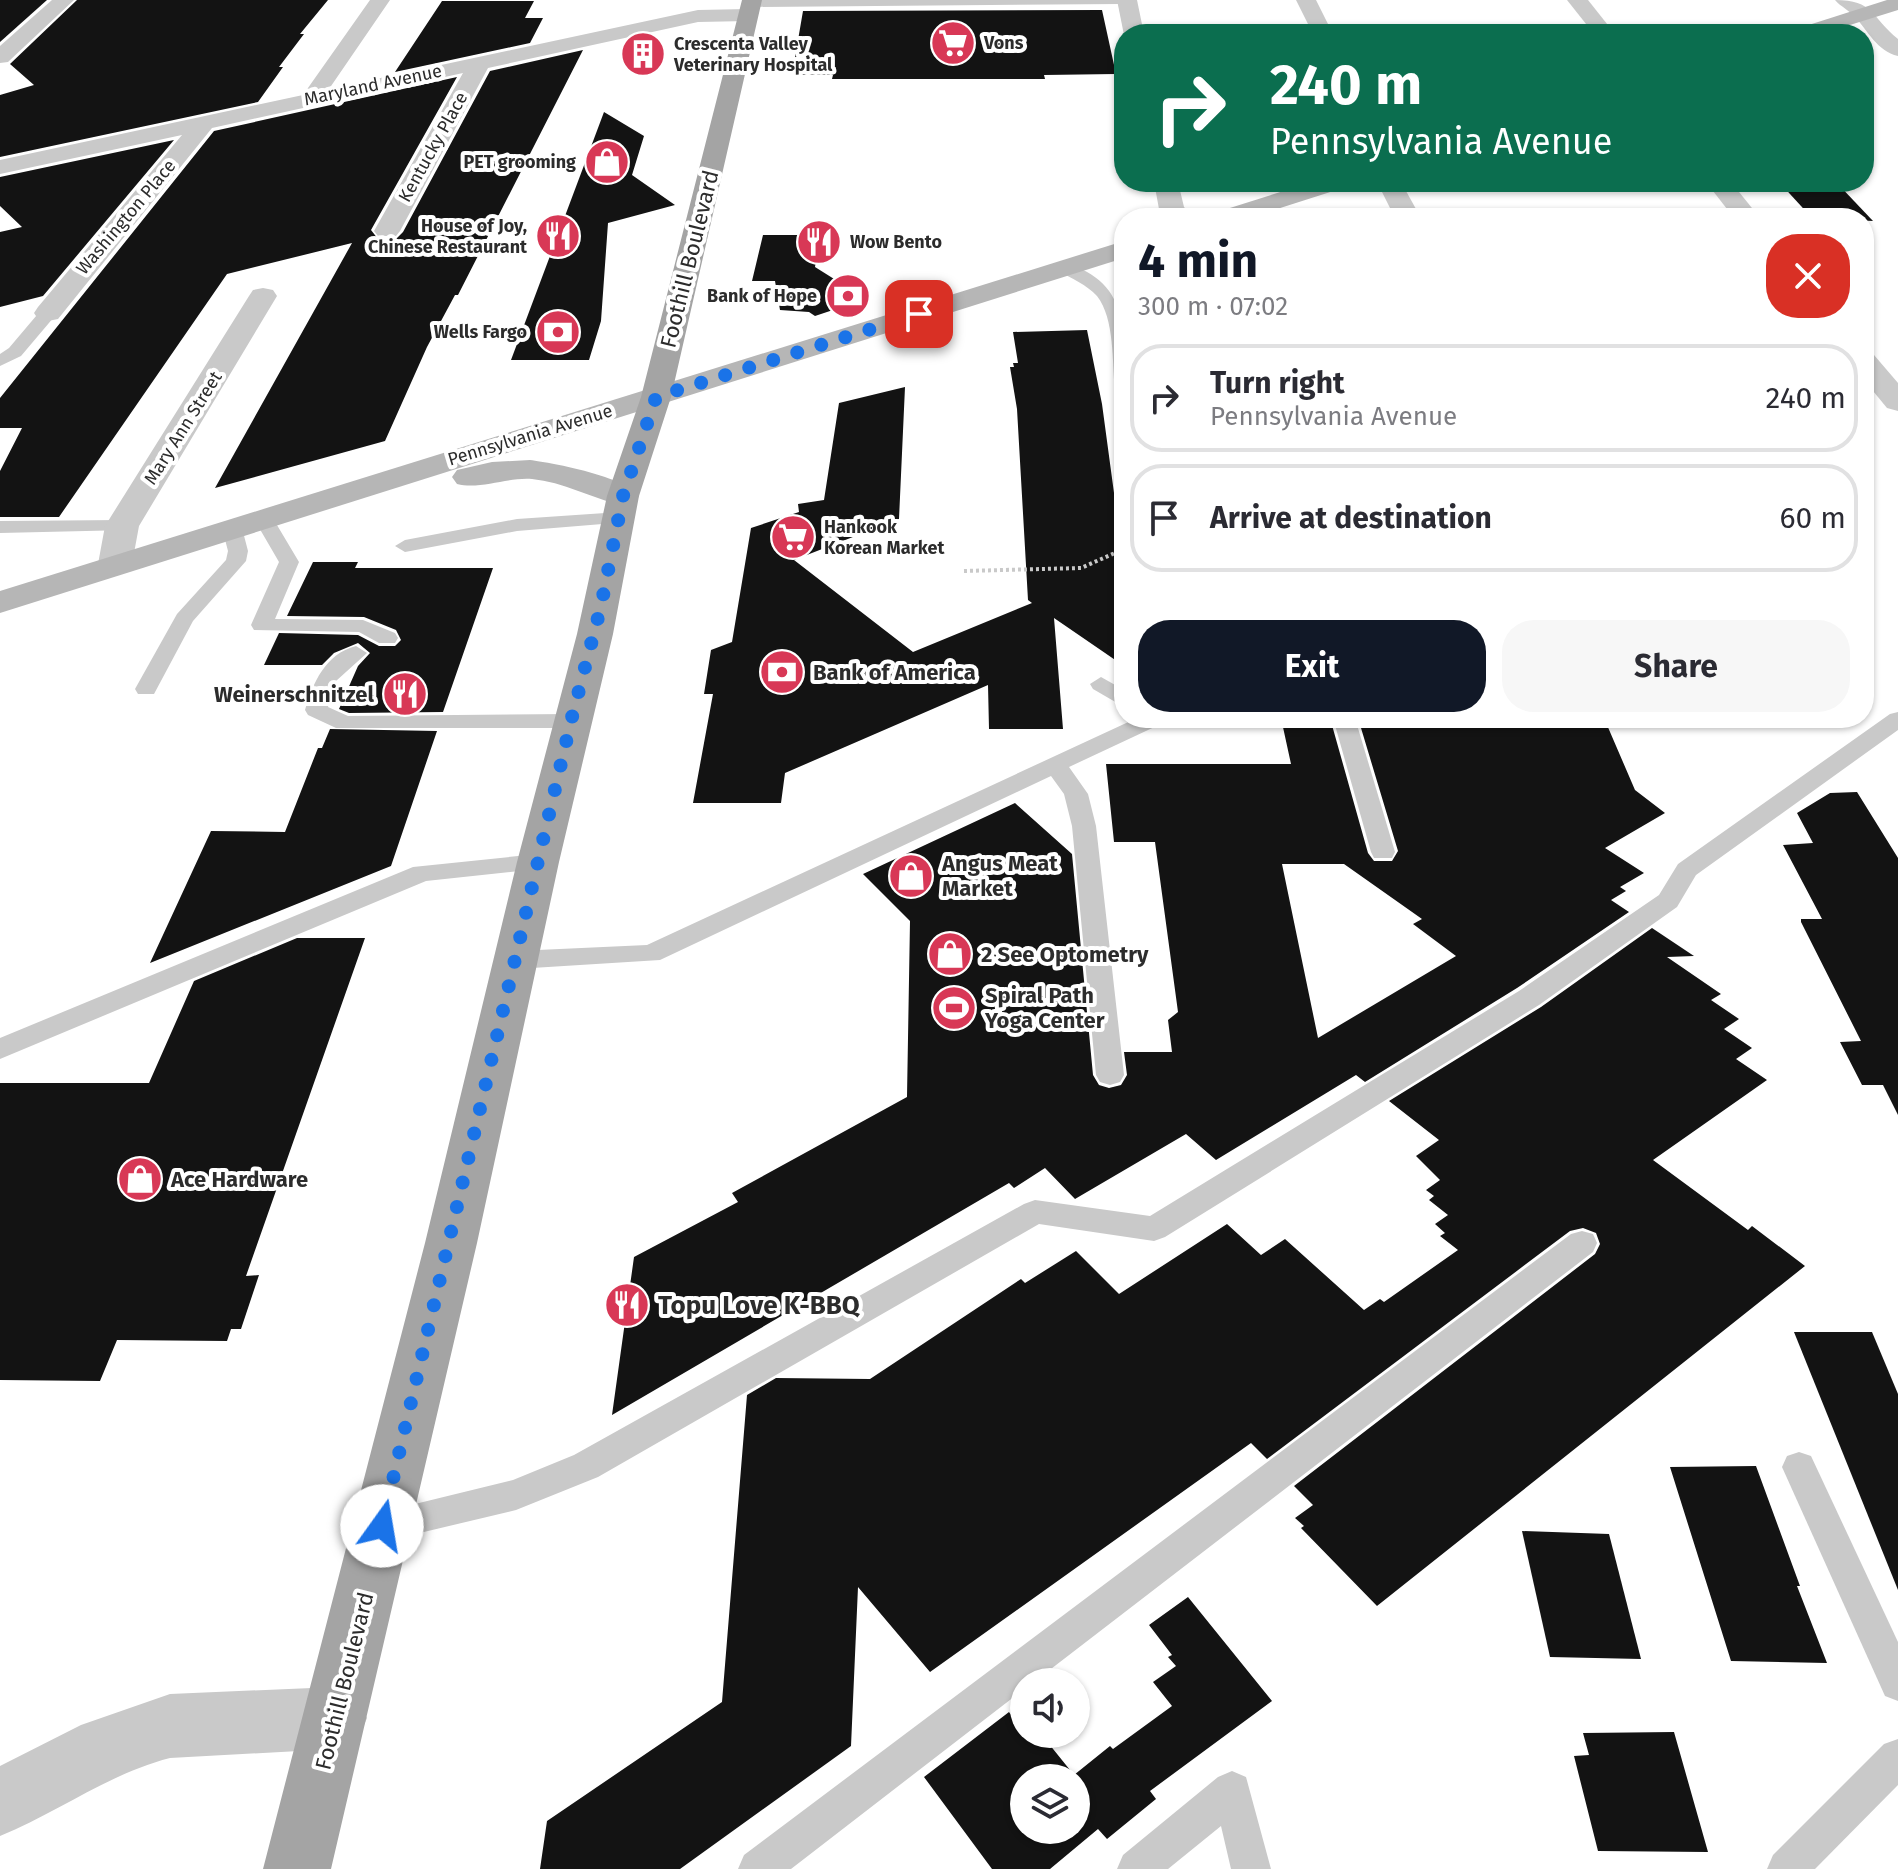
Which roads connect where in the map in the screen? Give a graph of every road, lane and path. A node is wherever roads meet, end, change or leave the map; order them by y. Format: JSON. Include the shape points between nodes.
{"nodes":[{"id":1,"x":64,"y":0,"type":"edge"},
{"id":2,"x":380,"y":0,"type":"edge"},
{"id":3,"x":1028,"y":0,"type":"edge"},
{"id":4,"x":1088,"y":0,"type":"edge"},
{"id":5,"x":1124,"y":0,"type":"edge"},
{"id":6,"x":1306,"y":0,"type":"edge"},
{"id":7,"x":1577,"y":0,"type":"edge"},
{"id":8,"x":1845,"y":0,"type":"edge"},
{"id":9,"x":1898,"y":3,"type":"edge"},
{"id":10,"x":750,"y":6,"type":"edge"},
{"id":11,"x":1864,"y":14,"type":"junction"},
{"id":12,"x":1131,"y":24,"type":"edge"},
{"id":13,"x":1318,"y":24,"type":"edge"},
{"id":14,"x":1597,"y":24,"type":"edge"},
{"id":15,"x":1832,"y":24,"type":"edge"},
{"id":16,"x":1870,"y":24,"type":"edge"},
{"id":17,"x":1874,"y":30,"type":"edge"},
{"id":18,"x":1898,"y":50,"type":"edge"},
{"id":19,"x":0,"y":57,"type":"edge"},
{"id":20,"x":480,"y":62,"type":"junction"},
{"id":21,"x":311,"y":99,"type":"junction"},
{"id":22,"x":205,"y":122,"type":"junction"},
{"id":23,"x":0,"y":167,"type":"edge"},
{"id":24,"x":1306,"y":192,"type":"edge"},
{"id":25,"x":1726,"y":192,"type":"edge"},
{"id":26,"x":1257,"y":208,"type":"edge"},
{"id":27,"x":1739,"y":208,"type":"edge"},
{"id":28,"x":387,"y":231,"type":"dead end"},
{"id":29,"x":1114,"y":252,"type":"edge"},
{"id":30,"x":1064,"y":268,"type":"junction"},
{"id":31,"x":263,"y":296,"type":"dead end"},
{"id":32,"x":48,"y":313,"type":"joint"},
{"id":33,"x":1114,"y":322,"type":"edge"},
{"id":34,"x":0,"y":361,"type":"edge"},
{"id":35,"x":1874,"y":373,"type":"edge"},
{"id":36,"x":656,"y":397,"type":"junction"},
{"id":37,"x":1898,"y":402,"type":"edge"},
{"id":38,"x":395,"y":477,"type":"junction"},
{"id":39,"x":621,"y":507,"type":"junction"},
{"id":40,"x":264,"y":519,"type":"junction"},
{"id":41,"x":122,"y":526,"type":"junction"},
{"id":42,"x":0,"y":527,"type":"edge"},
{"id":43,"x":232,"y":528,"type":"junction"},
{"id":44,"x":405,"y":546,"type":"dead end"},
{"id":45,"x":1114,"y":553,"type":"edge"},
{"id":46,"x":115,"y":564,"type":"junction"},
{"id":47,"x":964,"y":571,"type":"dead end"},
{"id":48,"x":0,"y":602,"type":"edge"},
{"id":49,"x":387,"y":638,"type":"dead end"},
{"id":50,"x":356,"y":653,"type":"dead end"},
{"id":51,"x":1101,"y":684,"type":"dead end"},
{"id":52,"x":146,"y":689,"type":"dead end"},
{"id":53,"x":1114,"y":693,"type":"edge"},
{"id":54,"x":1898,"y":719,"type":"edge"},
{"id":55,"x":571,"y":721,"type":"junction"},
{"id":56,"x":1131,"y":728,"type":"edge"},
{"id":57,"x":1347,"y":728,"type":"edge"},
{"id":58,"x":1055,"y":765,"type":"junction"},
{"id":59,"x":1383,"y":852,"type":"dead end"},
{"id":60,"x":538,"y":862,"type":"junction"},
{"id":61,"x":516,"y":960,"type":"junction"},
{"id":62,"x":0,"y":1049,"type":"edge"},
{"id":63,"x":1110,"y":1075,"type":"dead end"},
{"id":64,"x":1582,"y":1243,"type":"dead end"},
{"id":65,"x":1799,"y":1467,"type":"dead end"},
{"id":66,"x":382,"y":1526,"type":"junction"},
{"id":67,"x":1898,"y":1683,"type":"edge"},
{"id":68,"x":335,"y":1718,"type":"junction"},
{"id":69,"x":1898,"y":1758,"type":"edge"},
{"id":70,"x":0,"y":1803,"type":"edge"},
{"id":71,"x":297,"y":1869,"type":"edge"},
{"id":72,"x":758,"y":1869,"type":"edge"},
{"id":73,"x":1137,"y":1869,"type":"edge"},
{"id":74,"x":1251,"y":1869,"type":"edge"},
{"id":75,"x":1787,"y":1869,"type":"edge"}],
"edges":[{"from":1,"to":19,"type":"street"},
{"from":2,"to":21,"type":"street"},
{"from":3,"to":4,"type":"lane"},
{"from":3,"to":10,"type":"lane"},
{"from":4,"to":5,"type":"lane"},
{"from":5,"to":12,"type":"street"},
{"from":6,"to":13,"type":"street"},
{"from":7,"to":14,"type":"street"},
{"from":8,"to":11,"type":"street"},
{"from":9,"to":11,"type":"main road"},
{"from":10,"to":20,"type":"street","name":"Maryland Avenue"},
{"from":10,"to":36,"type":"main road","name":"Foothill Boulevard"},
{"from":11,"to":15,"type":"main road"},
{"from":11,"to":16,"type":"street"},
{"from":17,"to":18,"type":"street"},
{"from":20,"to":21,"type":"street","name":"Maryland Avenue"},
{"from":20,"to":28,"type":"street","name":"Kentucky Place"},
{"from":21,"to":22,"type":"street","name":"Maryland Avenue"},
{"from":22,"to":23,"type":"street","name":"Maryland Avenue"},
{"from":22,"to":32,"type":"street","name":"Washington Place"},
{"from":24,"to":26,"type":"main road"},
{"from":25,"to":27,"type":"street"},
{"from":29,"to":30,"type":"main road","name":"Pennsylvania Avenue"},
{"from":30,"to":33,"type":"lane","via":[[1100,289]]},
{"from":30,"to":36,"type":"main road","name":"Pennsylvania Avenue"},
{"from":31,"to":41,"type":"street","name":"Mary Ann Street"},
{"from":32,"to":34,"type":"lane","via":[[15,352]]},
{"from":35,"to":37,"type":"street"},
{"from":36,"to":38,"type":"main road","name":"Pennsylvania Avenue"},
{"from":36,"to":39,"type":"main road","name":"Foothill Boulevard"},
{"from":38,"to":39,"type":"main road","name":"Pennsylvania Avenue","via":[[441,484],[529,467]]},
{"from":38,"to":40,"type":"main road","name":"Pennsylvania Avenue"},
{"from":39,"to":44,"type":"lane"},
{"from":39,"to":55,"type":"main road","name":"Foothill Boulevard"},
{"from":40,"to":43,"type":"main road","name":"Pennsylvania Avenue"},
{"from":40,"to":49,"type":"lane","via":[[289,562],[262,625],[363,626]]},
{"from":41,"to":42,"type":"lane"},
{"from":41,"to":46,"type":"street","name":"Mary Ann Street"},
{"from":43,"to":46,"type":"main road","name":"Pennsylvania Avenue"},
{"from":43,"to":52,"type":"lane","via":[[236,561],[184,618]]},
{"from":45,"to":47,"type":"path","via":[[1081,568]]},
{"from":46,"to":48,"type":"main road","name":"Pennsylvania Avenue"},
{"from":50,"to":55,"type":"lane","via":[[326,678],[316,710],[344,723]]},
{"from":51,"to":53,"type":"lane"},
{"from":54,"to":66,"type":"lane","via":[[1687,870],[1668,901],[1529,998],[1154,1229],[1035,1212],[586,1466],[516,1495]]},
{"from":55,"to":60,"type":"main road","name":"Foothill Boulevard"},
{"from":56,"to":58,"type":"lane"},
{"from":57,"to":59,"type":"lane"},
{"from":58,"to":61,"type":"lane","via":[[651,954]]},
{"from":58,"to":63,"type":"lane","via":[[1076,794],[1084,826]]},
{"from":60,"to":61,"type":"main road","name":"Foothill Boulevard"},
{"from":60,"to":62,"type":"lane","via":[[422,873]]},
{"from":61,"to":66,"type":"main road","name":"Foothill Boulevard"},
{"from":64,"to":72,"type":"lane"},
{"from":65,"to":67,"type":"lane"},
{"from":66,"to":68,"type":"main road","name":"Foothill Boulevard"},
{"from":68,"to":70,"type":"street","via":[[170,1726],[144,1732]]},
{"from":68,"to":71,"type":"main road","name":"Foothill Boulevard"},
{"from":69,"to":75,"type":"lane"},
{"from":73,"to":74,"type":"lane","via":[[1232,1791]]}]}
